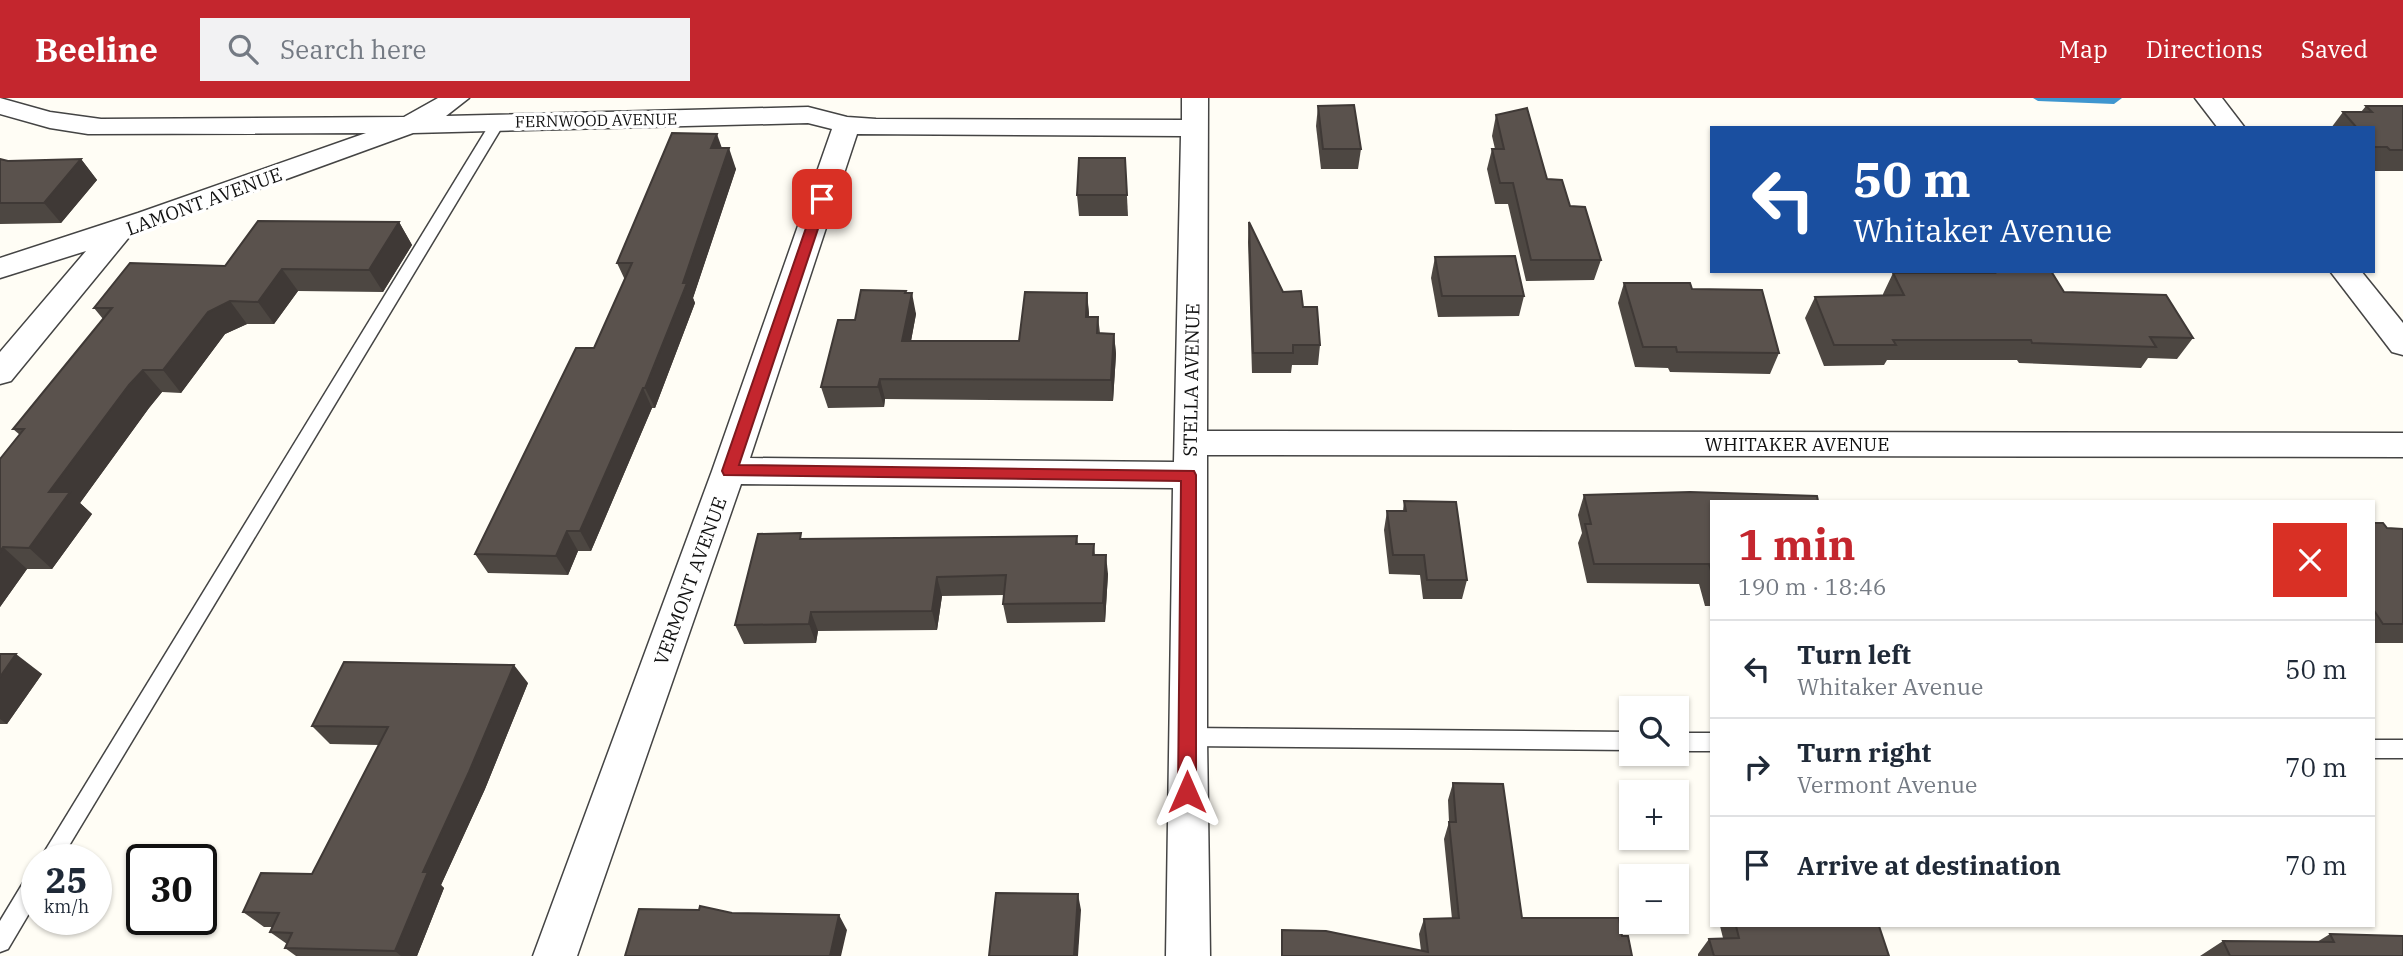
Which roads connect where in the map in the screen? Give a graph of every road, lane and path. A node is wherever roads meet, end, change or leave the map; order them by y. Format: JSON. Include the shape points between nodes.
{"nodes":[{"id":1,"x":456,"y":98,"type":"edge"},
{"id":2,"x":2208,"y":98,"type":"edge"},
{"id":3,"x":0,"y":105,"type":"edge"},
{"id":4,"x":1194,"y":113,"type":"edge"},
{"id":5,"x":498,"y":122,"type":"junction"},
{"id":6,"x":406,"y":125,"type":"junction"},
{"id":7,"x":847,"y":125,"type":"junction"},
{"id":8,"x":2230,"y":126,"type":"edge"},
{"id":9,"x":118,"y":232,"type":"junction"},
{"id":10,"x":0,"y":268,"type":"edge"},
{"id":11,"x":2347,"y":273,"type":"edge"},
{"id":12,"x":2403,"y":344,"type":"edge"},
{"id":13,"x":0,"y":373,"type":"edge"},
{"id":14,"x":2403,"y":445,"type":"edge"},
{"id":15,"x":1190,"y":459,"type":"junction"},
{"id":16,"x":729,"y":471,"type":"junction"},
{"id":17,"x":1187,"y":737,"type":"junction"},
{"id":18,"x":1619,"y":741,"type":"edge"},
{"id":19,"x":1689,"y":741,"type":"edge"},
{"id":20,"x":1710,"y":742,"type":"edge"},
{"id":21,"x":2375,"y":748,"type":"edge"},
{"id":22,"x":2403,"y":749,"type":"edge"},
{"id":23,"x":59,"y":844,"type":"edge"},
{"id":24,"x":21,"y":906,"type":"edge"},
{"id":25,"x":0,"y":941,"type":"edge"},
{"id":26,"x":555,"y":956,"type":"edge"},
{"id":27,"x":1188,"y":956,"type":"edge"}],
"edges":[{"from":1,"to":6,"type":"street"},
{"from":2,"to":8,"type":"street"},
{"from":3,"to":6,"type":"street","name":"FERNWOOD AVENUE","via":[[38,119],[80,126]]},
{"from":4,"to":7,"type":"street","name":"FERNWOOD AVENUE"},
{"from":4,"to":15,"type":"street","name":"STELLA AVENUE"},
{"from":5,"to":6,"type":"street","name":"FERNWOOD AVENUE"},
{"from":5,"to":7,"type":"street","name":"FERNWOOD AVENUE","via":[[808,116]]},
{"from":5,"to":23,"type":"lane"},
{"from":6,"to":9,"type":"street","name":"LAMONT AVENUE"},
{"from":7,"to":16,"type":"street","name":"VERMONT AVENUE"},
{"from":9,"to":10,"type":"street","name":"LAMONT AVENUE"},
{"from":9,"to":13,"type":"street"},
{"from":11,"to":12,"type":"street"},
{"from":14,"to":15,"type":"street","name":"WHITAKER AVENUE"},
{"from":15,"to":16,"type":"street","name":"WHITAKER AVENUE"},
{"from":15,"to":17,"type":"street","name":"STELLA AVENUE"},
{"from":16,"to":26,"type":"street","name":"VERMONT AVENUE"},
{"from":17,"to":18,"type":"lane"},
{"from":17,"to":27,"type":"street","name":"STELLA AVENUE"},
{"from":19,"to":20,"type":"lane"},
{"from":21,"to":22,"type":"lane"},
{"from":24,"to":25,"type":"lane"}]}
